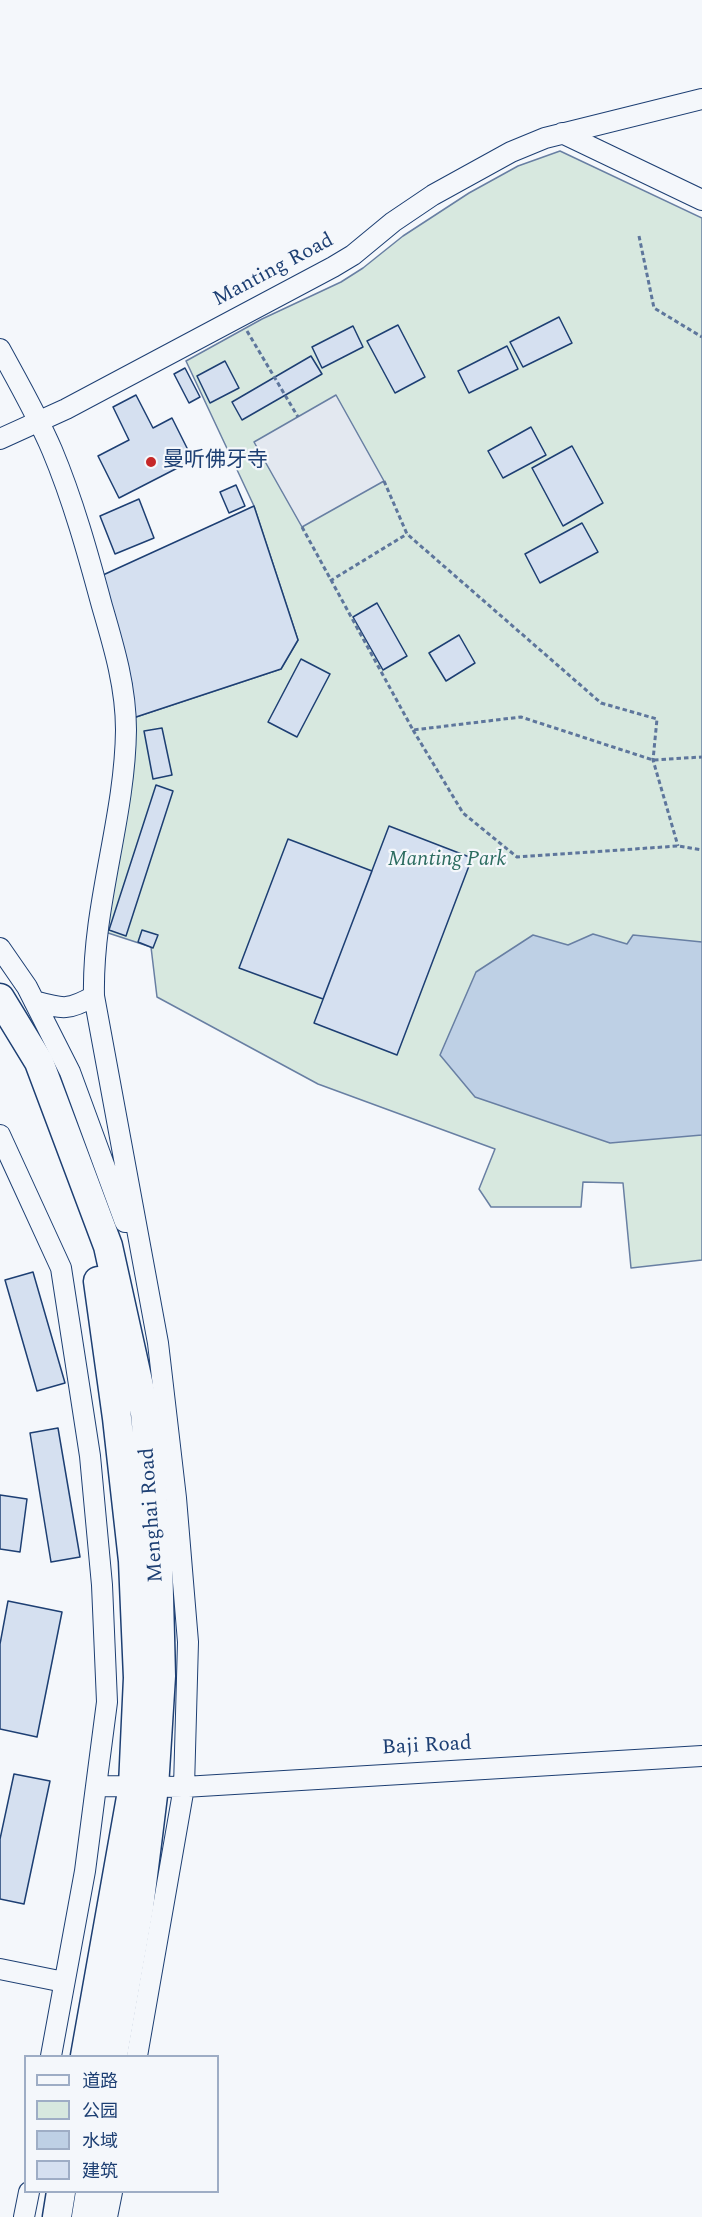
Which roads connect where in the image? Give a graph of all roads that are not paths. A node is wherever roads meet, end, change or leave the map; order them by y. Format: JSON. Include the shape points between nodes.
{"nodes":[{"id":1,"x":702,"y":99,"type":"edge"},
{"id":2,"x":562,"y":133,"type":"junction"},
{"id":3,"x":702,"y":200,"type":"edge"},
{"id":4,"x":0,"y":349,"type":"edge"},
{"id":5,"x":39,"y":421,"type":"junction"},
{"id":6,"x":0,"y":439,"type":"edge"},
{"id":7,"x":0,"y":948,"type":"edge"},
{"id":8,"x":94,"y":996,"type":"junction"},
{"id":9,"x":0,"y":998,"type":"edge"},
{"id":10,"x":34,"y":1001,"type":"junction"},
{"id":11,"x":0,"y":1035,"type":"edge"},
{"id":12,"x":0,"y":1135,"type":"edge"},
{"id":13,"x":158,"y":1343,"type":"junction"},
{"id":14,"x":130,"y":1347,"type":"junction"},
{"id":15,"x":702,"y":1756,"type":"edge"},
{"id":16,"x":97,"y":1786,"type":"junction"},
{"id":17,"x":144,"y":1787,"type":"junction"},
{"id":18,"x":184,"y":1787,"type":"junction"},
{"id":19,"x":0,"y":1970,"type":"edge"},
{"id":20,"x":64,"y":1982,"type":"junction"},
{"id":21,"x":51,"y":2055,"type":"edge"},
{"id":22,"x":85,"y":2055,"type":"edge"},
{"id":23,"x":113,"y":2055,"type":"edge"},
{"id":24,"x":136,"y":2055,"type":"edge"},
{"id":25,"x":28,"y":2193,"type":"edge"},
{"id":26,"x":62,"y":2193,"type":"edge"},
{"id":27,"x":90,"y":2193,"type":"edge"},
{"id":28,"x":112,"y":2193,"type":"edge"},
{"id":29,"x":24,"y":2217,"type":"edge"},
{"id":30,"x":57,"y":2217,"type":"edge"},
{"id":31,"x":86,"y":2217,"type":"edge"},
{"id":32,"x":107,"y":2217,"type":"edge"}],
"edges":[{"from":1,"to":2,"type":"street","name":"Manting Road"},
{"from":2,"to":3,"type":"street"},
{"from":2,"to":5,"type":"street","name":"Manting Road","via":[[531,142],[461,179],[393,222],[346,259]]},
{"from":4,"to":5,"type":"street"},
{"from":5,"to":6,"type":"street","name":"Manting Road"},
{"from":5,"to":8,"type":"street","via":[[95,578],[125,701],[124,761],[97,925]]},
{"from":7,"to":10,"type":"street"},
{"from":8,"to":10,"type":"street","via":[[76,1006],[58,1008]]},
{"from":8,"to":13,"type":"street"},
{"from":9,"to":14,"type":"highway","name":"Menghai Road","via":[[39,1062],[108,1246]]},
{"from":10,"to":13,"type":"street","via":[[70,1072],[120,1206]]},
{"from":11,"to":17,"type":"highway","name":"Menghai Road","via":[[26,1080],[94,1256],[133,1561]]},
{"from":12,"to":16,"type":"street","via":[[61,1268],[89,1445],[102,1585],[107,1702]]},
{"from":13,"to":14,"type":"street"},
{"from":13,"to":18,"type":"street","via":[[188,1642]]},
{"from":14,"to":17,"type":"highway","name":"Menghai Road","via":[[145,1413],[158,1557],[161,1677]]},
{"from":15,"to":18,"type":"street","name":"Baji Road"},
{"from":16,"to":17,"type":"street","name":"Baji Road"},
{"from":16,"to":20,"type":"street"},
{"from":17,"to":18,"type":"street","name":"Baji Road"},
{"from":17,"to":22,"type":"highway","name":"Menghai Road"},
{"from":17,"to":23,"type":"highway","name":"Menghai Road","via":[[139,1908]]},
{"from":18,"to":24,"type":"street"},
{"from":19,"to":20,"type":"street"},
{"from":20,"to":21,"type":"street"},
{"from":25,"to":29,"type":"street"},
{"from":26,"to":30,"type":"highway"},
{"from":27,"to":31,"type":"highway"},
{"from":28,"to":32,"type":"street"}]}
